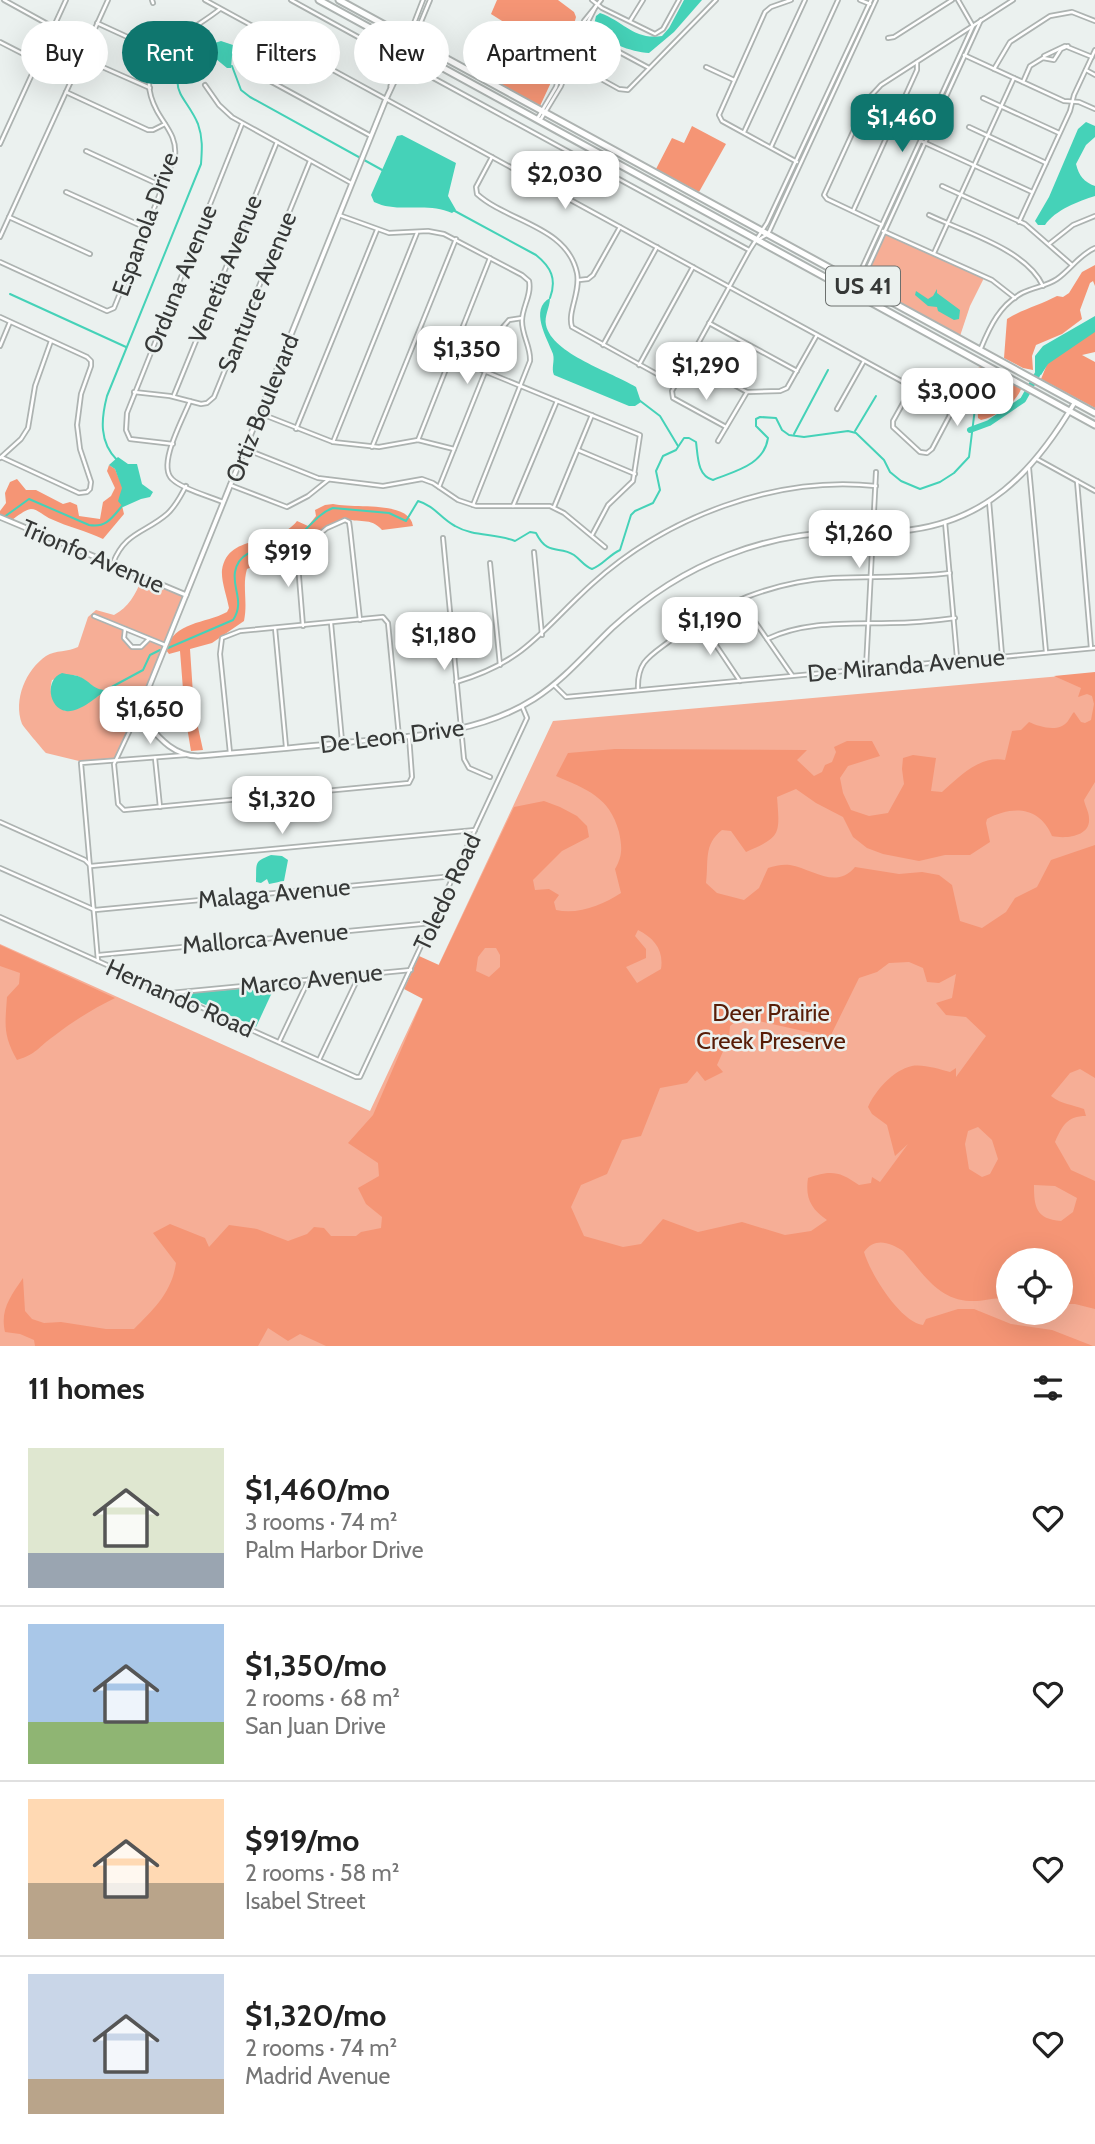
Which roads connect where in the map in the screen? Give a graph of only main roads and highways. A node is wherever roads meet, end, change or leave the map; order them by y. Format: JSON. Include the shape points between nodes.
{"nodes":[{"id":1,"x":319,"y":0,"type":"edge"},
{"id":2,"x":339,"y":0,"type":"edge"},
{"id":3,"x":1095,"y":413,"type":"edge"},
{"id":4,"x":1095,"y":425,"type":"edge"}],
"edges":[{"from":1,"to":4,"type":"main road","number":"US 41"},
{"from":2,"to":3,"type":"main road","number":"US 41"}]}
